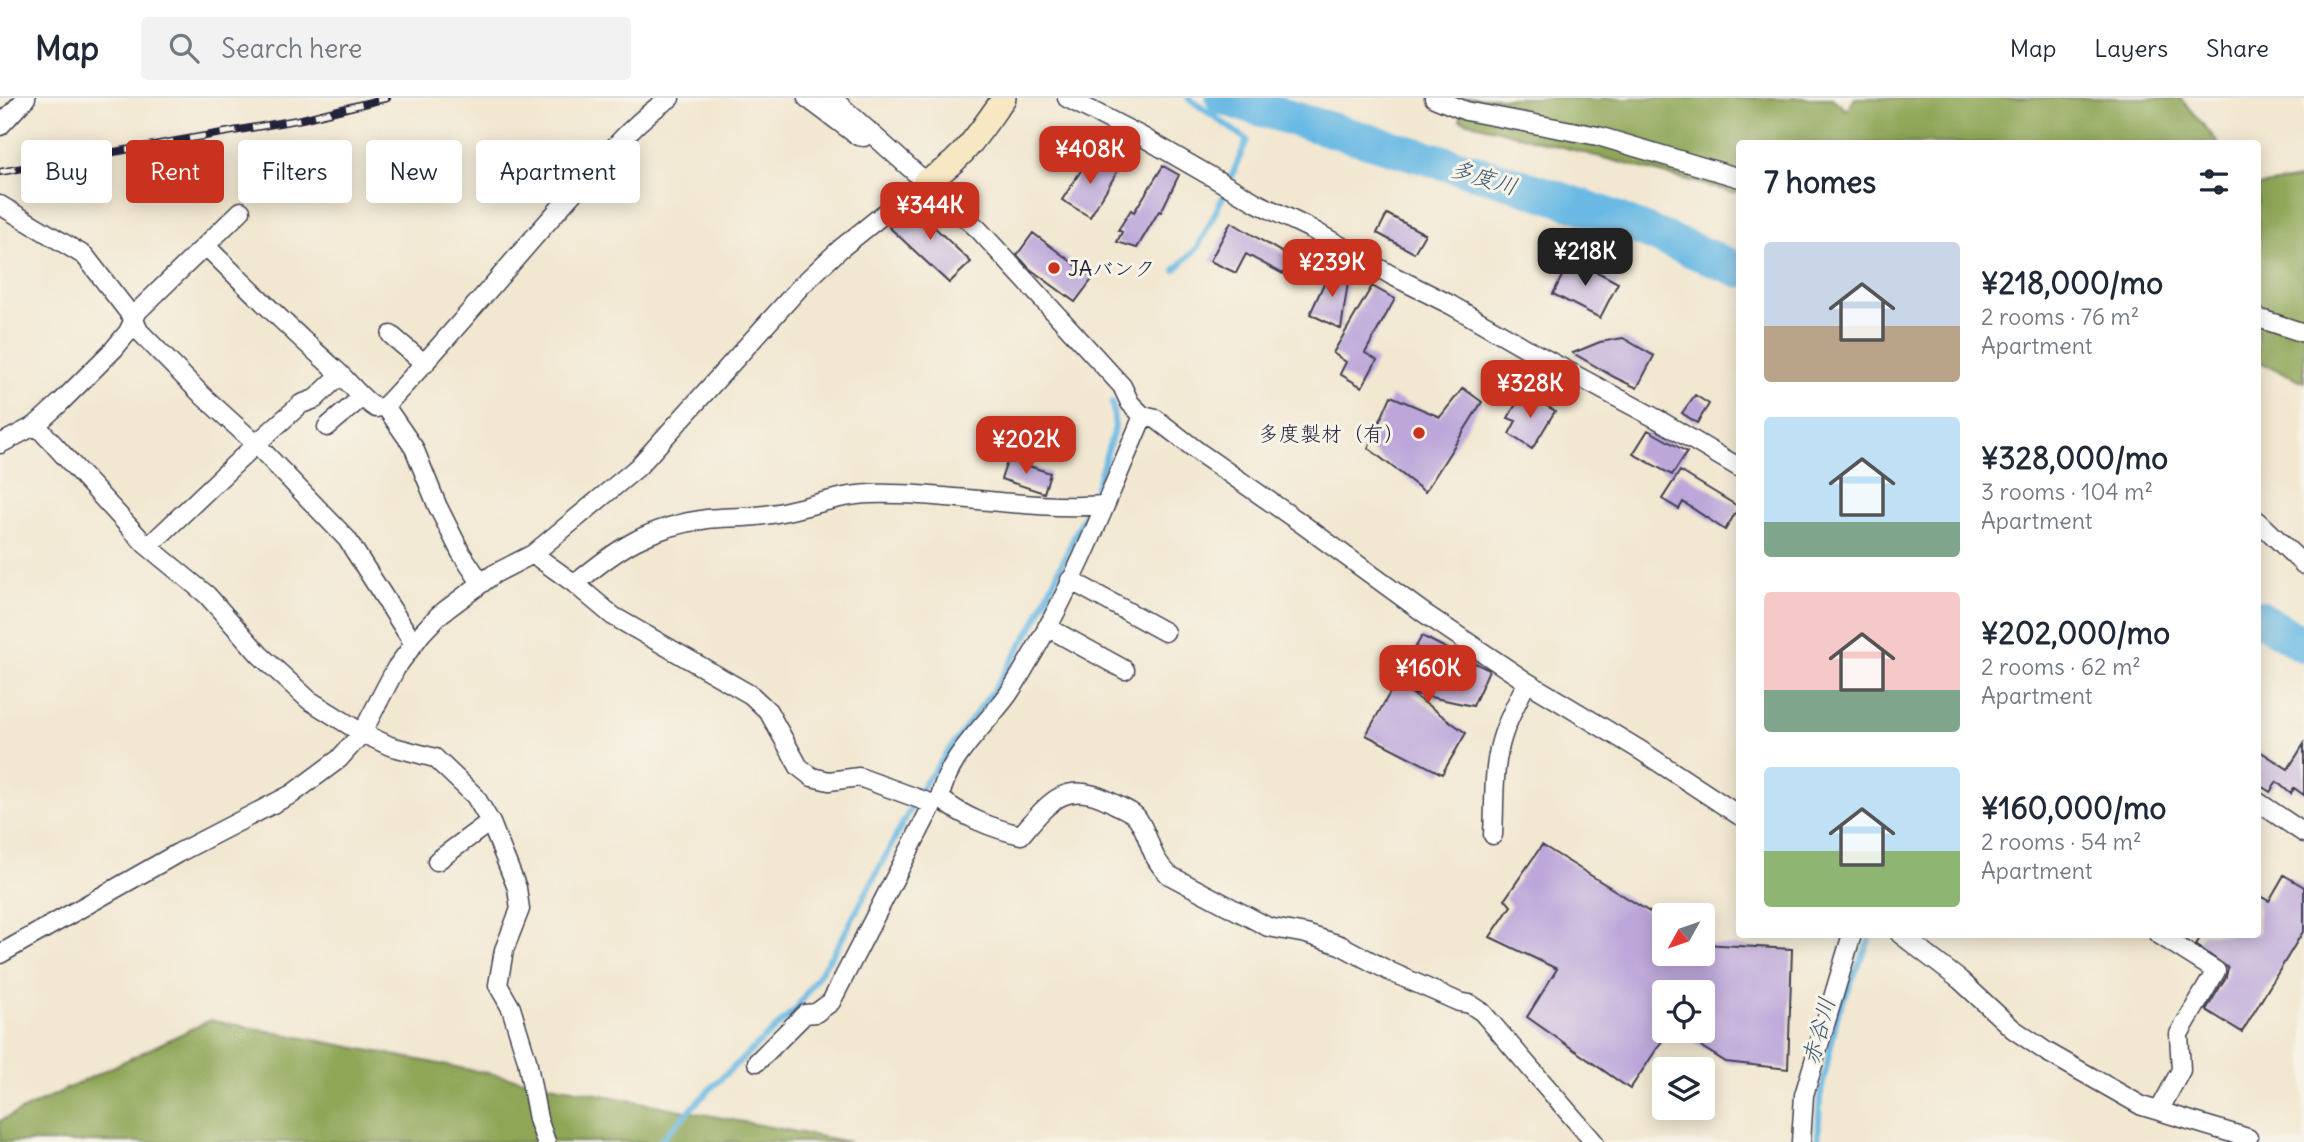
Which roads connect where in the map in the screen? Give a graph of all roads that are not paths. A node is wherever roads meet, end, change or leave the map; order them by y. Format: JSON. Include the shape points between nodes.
{"nodes":[{"id":1,"x":26,"y":98,"type":"edge"},
{"id":2,"x":670,"y":98,"type":"edge"},
{"id":3,"x":807,"y":98,"type":"edge"},
{"id":4,"x":832,"y":98,"type":"edge"},
{"id":5,"x":1004,"y":98,"type":"edge"},
{"id":6,"x":1067,"y":98,"type":"edge"},
{"id":7,"x":1434,"y":98,"type":"edge"},
{"id":8,"x":0,"y":126,"type":"edge"},
{"id":9,"x":876,"y":139,"type":"junction"},
{"id":10,"x":1736,"y":177,"type":"edge"},
{"id":11,"x":925,"y":181,"type":"junction"},
{"id":12,"x":0,"y":205,"type":"edge"},
{"id":13,"x":241,"y":211,"type":"dead end"},
{"id":14,"x":206,"y":247,"type":"junction"},
{"id":15,"x":133,"y":318,"type":"junction"},
{"id":16,"x":2261,"y":319,"type":"edge"},
{"id":17,"x":2304,"y":333,"type":"edge"},
{"id":18,"x":391,"y":335,"type":"dead end"},
{"id":19,"x":425,"y":364,"type":"junction"},
{"id":20,"x":340,"y":375,"type":"junction"},
{"id":21,"x":361,"y":398,"type":"junction"},
{"id":22,"x":385,"y":406,"type":"junction"},
{"id":23,"x":1143,"y":416,"type":"junction"},
{"id":24,"x":36,"y":425,"type":"junction"},
{"id":25,"x":327,"y":427,"type":"dead end"},
{"id":26,"x":0,"y":444,"type":"edge"},
{"id":27,"x":256,"y":444,"type":"junction"},
{"id":28,"x":1736,"y":466,"type":"edge"},
{"id":29,"x":1105,"y":505,"type":"junction"},
{"id":30,"x":2261,"y":525,"type":"edge"},
{"id":31,"x":149,"y":546,"type":"junction"},
{"id":32,"x":533,"y":554,"type":"junction"},
{"id":33,"x":2304,"y":565,"type":"edge"},
{"id":34,"x":1070,"y":580,"type":"junction"},
{"id":35,"x":481,"y":583,"type":"junction"},
{"id":36,"x":575,"y":584,"type":"junction"},
{"id":37,"x":1047,"y":627,"type":"junction"},
{"id":38,"x":1164,"y":632,"type":"dead end"},
{"id":39,"x":414,"y":643,"type":"junction"},
{"id":40,"x":1125,"y":670,"type":"dead end"},
{"id":41,"x":1527,"y":682,"type":"junction"},
{"id":42,"x":362,"y":733,"type":"junction"},
{"id":43,"x":936,"y":801,"type":"junction"},
{"id":44,"x":2261,"y":804,"type":"edge"},
{"id":45,"x":1736,"y":813,"type":"edge"},
{"id":46,"x":491,"y":823,"type":"junction"},
{"id":47,"x":2304,"y":833,"type":"edge"},
{"id":48,"x":1493,"y":835,"type":"dead end"},
{"id":49,"x":437,"y":861,"type":"dead end"},
{"id":50,"x":1851,"y":938,"type":"edge"},
{"id":51,"x":1905,"y":938,"type":"edge"},
{"id":52,"x":2164,"y":938,"type":"edge"},
{"id":53,"x":0,"y":954,"type":"edge"},
{"id":54,"x":757,"y":1062,"type":"dead end"},
{"id":55,"x":2159,"y":1111,"type":"junction"},
{"id":56,"x":546,"y":1142,"type":"edge"},
{"id":57,"x":1594,"y":1142,"type":"edge"},
{"id":58,"x":1801,"y":1142,"type":"edge"},
{"id":59,"x":2247,"y":1142,"type":"edge"}],
"edges":[{"from":1,"to":8,"type":"street"},
{"from":2,"to":19,"type":"street","via":[[626,136]]},
{"from":3,"to":9,"type":"street","via":[[858,136]]},
{"from":4,"to":9,"type":"street"},
{"from":5,"to":11,"type":"street","via":[[950,165]]},
{"from":6,"to":28,"type":"street"},
{"from":7,"to":10,"type":"street","via":[[1466,111],[1609,139]]},
{"from":9,"to":11,"type":"street"},
{"from":11,"to":23,"type":"street","via":[[979,230],[1122,386]]},
{"from":11,"to":32,"type":"street","via":[[801,286],[638,467]]},
{"from":12,"to":15,"type":"street","via":[[85,256]]},
{"from":13,"to":14,"type":"street"},
{"from":14,"to":15,"type":"street"},
{"from":14,"to":20,"type":"street"},
{"from":15,"to":24,"type":"street","via":[[114,349]]},
{"from":15,"to":27,"type":"street","via":[[139,331],[169,362]]},
{"from":16,"to":17,"type":"street"},
{"from":18,"to":19,"type":"street"},
{"from":19,"to":22,"type":"street"},
{"from":20,"to":21,"type":"street"},
{"from":20,"to":27,"type":"street"},
{"from":21,"to":22,"type":"street","via":[[376,408]]},
{"from":21,"to":25,"type":"street"},
{"from":22,"to":35,"type":"street","via":[[414,448],[449,529]]},
{"from":23,"to":29,"type":"street"},
{"from":23,"to":41,"type":"street","via":[[1156,419]]},
{"from":24,"to":26,"type":"street"},
{"from":24,"to":31,"type":"street"},
{"from":27,"to":31,"type":"street"},
{"from":27,"to":39,"type":"street","via":[[347,540]]},
{"from":29,"to":34,"type":"street"},
{"from":29,"to":36,"type":"street","via":[[1071,508],[867,494],[772,514],[664,527],[634,540]]},
{"from":30,"to":33,"type":"street"},
{"from":31,"to":42,"type":"street","via":[[207,595],[260,655],[309,700]]},
{"from":32,"to":35,"type":"street"},
{"from":32,"to":36,"type":"street"},
{"from":34,"to":37,"type":"street"},
{"from":34,"to":38,"type":"street"},
{"from":35,"to":39,"type":"street","via":[[439,615]]},
{"from":36,"to":43,"type":"street","via":[[613,616],[751,695],[768,712],[799,767],[813,777],[829,781],[859,777]]},
{"from":37,"to":40,"type":"street"},
{"from":37,"to":43,"type":"street","via":[[1008,695],[967,744]]},
{"from":39,"to":42,"type":"street"},
{"from":41,"to":45,"type":"street"},
{"from":41,"to":48,"type":"street","via":[[1500,747]]},
{"from":42,"to":46,"type":"street","via":[[435,758],[475,796]]},
{"from":42,"to":53,"type":"street","via":[[339,760],[292,793]]},
{"from":43,"to":54,"type":"street","via":[[831,1002],[816,1013],[805,1014]]},
{"from":43,"to":57,"type":"street","via":[[1021,835],[1064,793],[1083,791],[1103,798],[1137,817],[1157,863],[1170,875],[1268,927],[1340,945],[1482,1012]]},
{"from":44,"to":47,"type":"street"},
{"from":46,"to":49,"type":"street"},
{"from":46,"to":56,"type":"street","via":[[517,888],[520,909],[504,950],[498,985],[523,1047]]},
{"from":50,"to":58,"type":"street","via":[[1804,1095]]},
{"from":51,"to":55,"type":"street","via":[[2036,1045],[2142,1106]]},
{"from":52,"to":55,"type":"street","via":[[2216,971],[2179,1034],[2181,1070]]},
{"from":55,"to":59,"type":"street","via":[[2248,1138]]}]}
